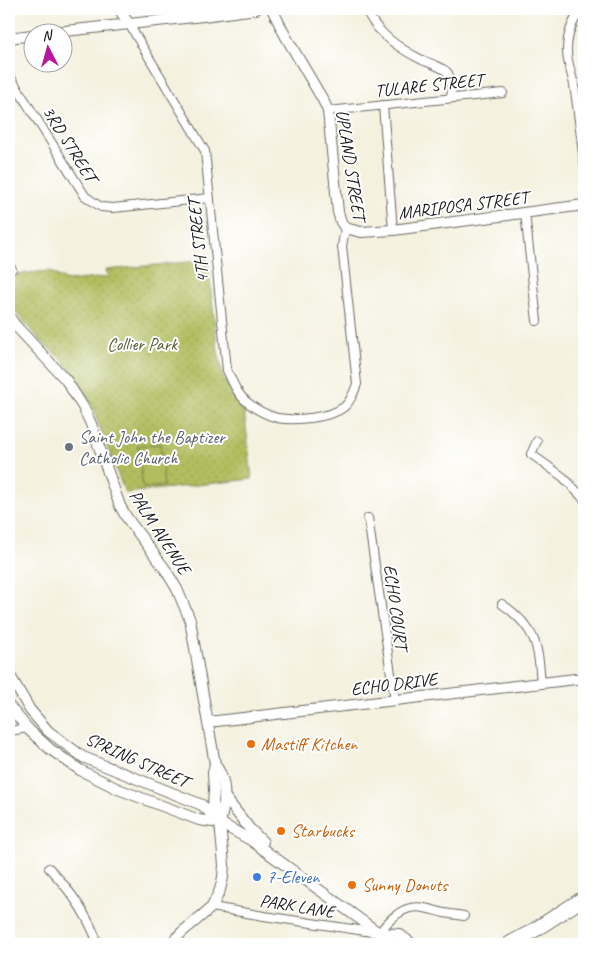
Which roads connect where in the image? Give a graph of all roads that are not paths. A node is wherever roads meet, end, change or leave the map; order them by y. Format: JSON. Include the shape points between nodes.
{"nodes":[{"id":1,"x":119,"y":9,"type":"edge"},
{"id":2,"x":256,"y":9,"type":"edge"},
{"id":3,"x":272,"y":9,"type":"edge"},
{"id":4,"x":366,"y":9,"type":"edge"},
{"id":5,"x":582,"y":9,"type":"edge"},
{"id":6,"x":203,"y":12,"type":"edge"},
{"id":7,"x":129,"y":24,"type":"junction"},
{"id":8,"x":72,"y":30,"type":"edge"},
{"id":9,"x":22,"y":36,"type":"edge"},
{"id":10,"x":9,"y":38,"type":"edge"},
{"id":11,"x":9,"y":75,"type":"edge"},
{"id":12,"x":503,"y":93,"type":"dead end"},
{"id":13,"x":452,"y":98,"type":"junction"},
{"id":14,"x":383,"y":105,"type":"junction"},
{"id":15,"x":328,"y":111,"type":"junction"},
{"id":16,"x":584,"y":162,"type":"edge"},
{"id":17,"x":210,"y":198,"type":"junction"},
{"id":18,"x":584,"y":205,"type":"edge"},
{"id":19,"x":525,"y":213,"type":"junction"},
{"id":20,"x":345,"y":228,"type":"junction"},
{"id":21,"x":393,"y":230,"type":"junction"},
{"id":22,"x":9,"y":316,"type":"edge"},
{"id":23,"x":536,"y":321,"type":"dead end"},
{"id":24,"x":328,"y":415,"type":"joint"},
{"id":25,"x":537,"y":441,"type":"dead end"},
{"id":26,"x":584,"y":499,"type":"edge"},
{"id":27,"x":368,"y":518,"type":"dead end"},
{"id":28,"x":502,"y":604,"type":"dead end"},
{"id":29,"x":9,"y":674,"type":"edge"},
{"id":30,"x":584,"y":678,"type":"edge"},
{"id":31,"x":541,"y":684,"type":"junction"},
{"id":32,"x":395,"y":701,"type":"junction"},
{"id":33,"x":9,"y":706,"type":"edge"},
{"id":34,"x":208,"y":722,"type":"junction"},
{"id":35,"x":28,"y":728,"type":"junction"},
{"id":36,"x":9,"y":731,"type":"edge"},
{"id":37,"x":215,"y":764,"type":"junction"},
{"id":38,"x":111,"y":768,"type":"junction"},
{"id":39,"x":103,"y":782,"type":"junction"},
{"id":40,"x":224,"y":796,"type":"junction"},
{"id":41,"x":220,"y":823,"type":"junction"},
{"id":42,"x":266,"y":850,"type":"junction"},
{"id":43,"x":49,"y":868,"type":"dead end"},
{"id":44,"x":581,"y":899,"type":"edge"},
{"id":45,"x":212,"y":907,"type":"junction"},
{"id":46,"x":464,"y":916,"type":"dead end"},
{"id":47,"x":379,"y":933,"type":"junction"},
{"id":48,"x":98,"y":944,"type":"edge"},
{"id":49,"x":171,"y":944,"type":"edge"},
{"id":50,"x":384,"y":944,"type":"edge"},
{"id":51,"x":412,"y":944,"type":"edge"},
{"id":52,"x":510,"y":944,"type":"edge"}],
"edges":[{"from":1,"to":7,"type":"street","name":"4TH STREET"},
{"from":2,"to":6,"type":"street"},
{"from":3,"to":15,"type":"street","name":"UPLAND STREET"},
{"from":4,"to":13,"type":"street","via":[[376,26],[394,43],[446,71]]},
{"from":5,"to":16,"type":"street","via":[[570,28],[567,51]]},
{"from":6,"to":7,"type":"street"},
{"from":7,"to":8,"type":"street"},
{"from":7,"to":17,"type":"street","name":"4TH STREET","via":[[205,151]]},
{"from":9,"to":10,"type":"street"},
{"from":11,"to":17,"type":"street","name":"3RD STREET","via":[[85,196],[101,206],[113,208]]},
{"from":12,"to":13,"type":"street","name":"TULARE STREET"},
{"from":13,"to":14,"type":"street","name":"TULARE STREET"},
{"from":14,"to":15,"type":"street","name":"TULARE STREET"},
{"from":14,"to":21,"type":"street"},
{"from":15,"to":20,"type":"street","name":"UPLAND STREET","via":[[338,212]]},
{"from":17,"to":24,"type":"street","name":"4TH STREET","via":[[227,370],[235,388],[246,401],[276,418]]},
{"from":18,"to":19,"type":"street","name":"MARIPOSA STREET"},
{"from":19,"to":21,"type":"street","name":"MARIPOSA STREET"},
{"from":19,"to":23,"type":"street"},
{"from":20,"to":21,"type":"street","name":"MARIPOSA STREET","via":[[361,232]]},
{"from":20,"to":24,"type":"street","name":"UPLAND STREET","via":[[342,246],[357,384],[346,406]]},
{"from":22,"to":34,"type":"street","name":"PALM AVENUE","via":[[66,380],[83,407],[120,506],[177,589],[190,620]]},
{"from":25,"to":26,"type":"street","via":[[531,454],[563,477]]},
{"from":27,"to":32,"type":"street","name":"ECHO COURT"},
{"from":28,"to":31,"type":"street","via":[[530,632],[538,652]]},
{"from":29,"to":38,"type":"street","name":"SPRING STREET","via":[[30,710],[48,731],[83,757]]},
{"from":30,"to":31,"type":"street","name":"ECHO DRIVE"},
{"from":31,"to":32,"type":"street","name":"ECHO DRIVE"},
{"from":32,"to":34,"type":"street","name":"ECHO DRIVE"},
{"from":33,"to":35,"type":"street","name":"SPRING STREET"},
{"from":34,"to":37,"type":"street","name":"PALM AVENUE"},
{"from":35,"to":36,"type":"street"},
{"from":35,"to":39,"type":"street","name":"SPRING STREET","via":[[56,754]]},
{"from":37,"to":40,"type":"street","name":"PALM AVENUE","via":[[221,775]]},
{"from":37,"to":41,"type":"street","name":"PALM AVENUE","via":[[214,804]]},
{"from":38,"to":39,"type":"street"},
{"from":38,"to":41,"type":"street","name":"SPRING STREET","via":[[202,805]]},
{"from":39,"to":41,"type":"street","name":"SPRING STREET","via":[[199,820]]},
{"from":40,"to":41,"type":"street","name":"PALM AVENUE"},
{"from":40,"to":42,"type":"street"},
{"from":41,"to":42,"type":"street","name":"SPRING STREET"},
{"from":41,"to":45,"type":"street","via":[[223,876]]},
{"from":42,"to":47,"type":"street","name":"SPRING STREET"},
{"from":43,"to":48,"type":"street","via":[[83,910]]},
{"from":44,"to":52,"type":"highway"},
{"from":45,"to":47,"type":"street","name":"PARK LANE"},
{"from":45,"to":49,"type":"street"},
{"from":46,"to":47,"type":"street","via":[[412,907],[394,916]]},
{"from":47,"to":50,"type":"street","name":"SPRING STREET"},
{"from":47,"to":51,"type":"street","name":"SPRING STREET","via":[[399,934]]}]}
